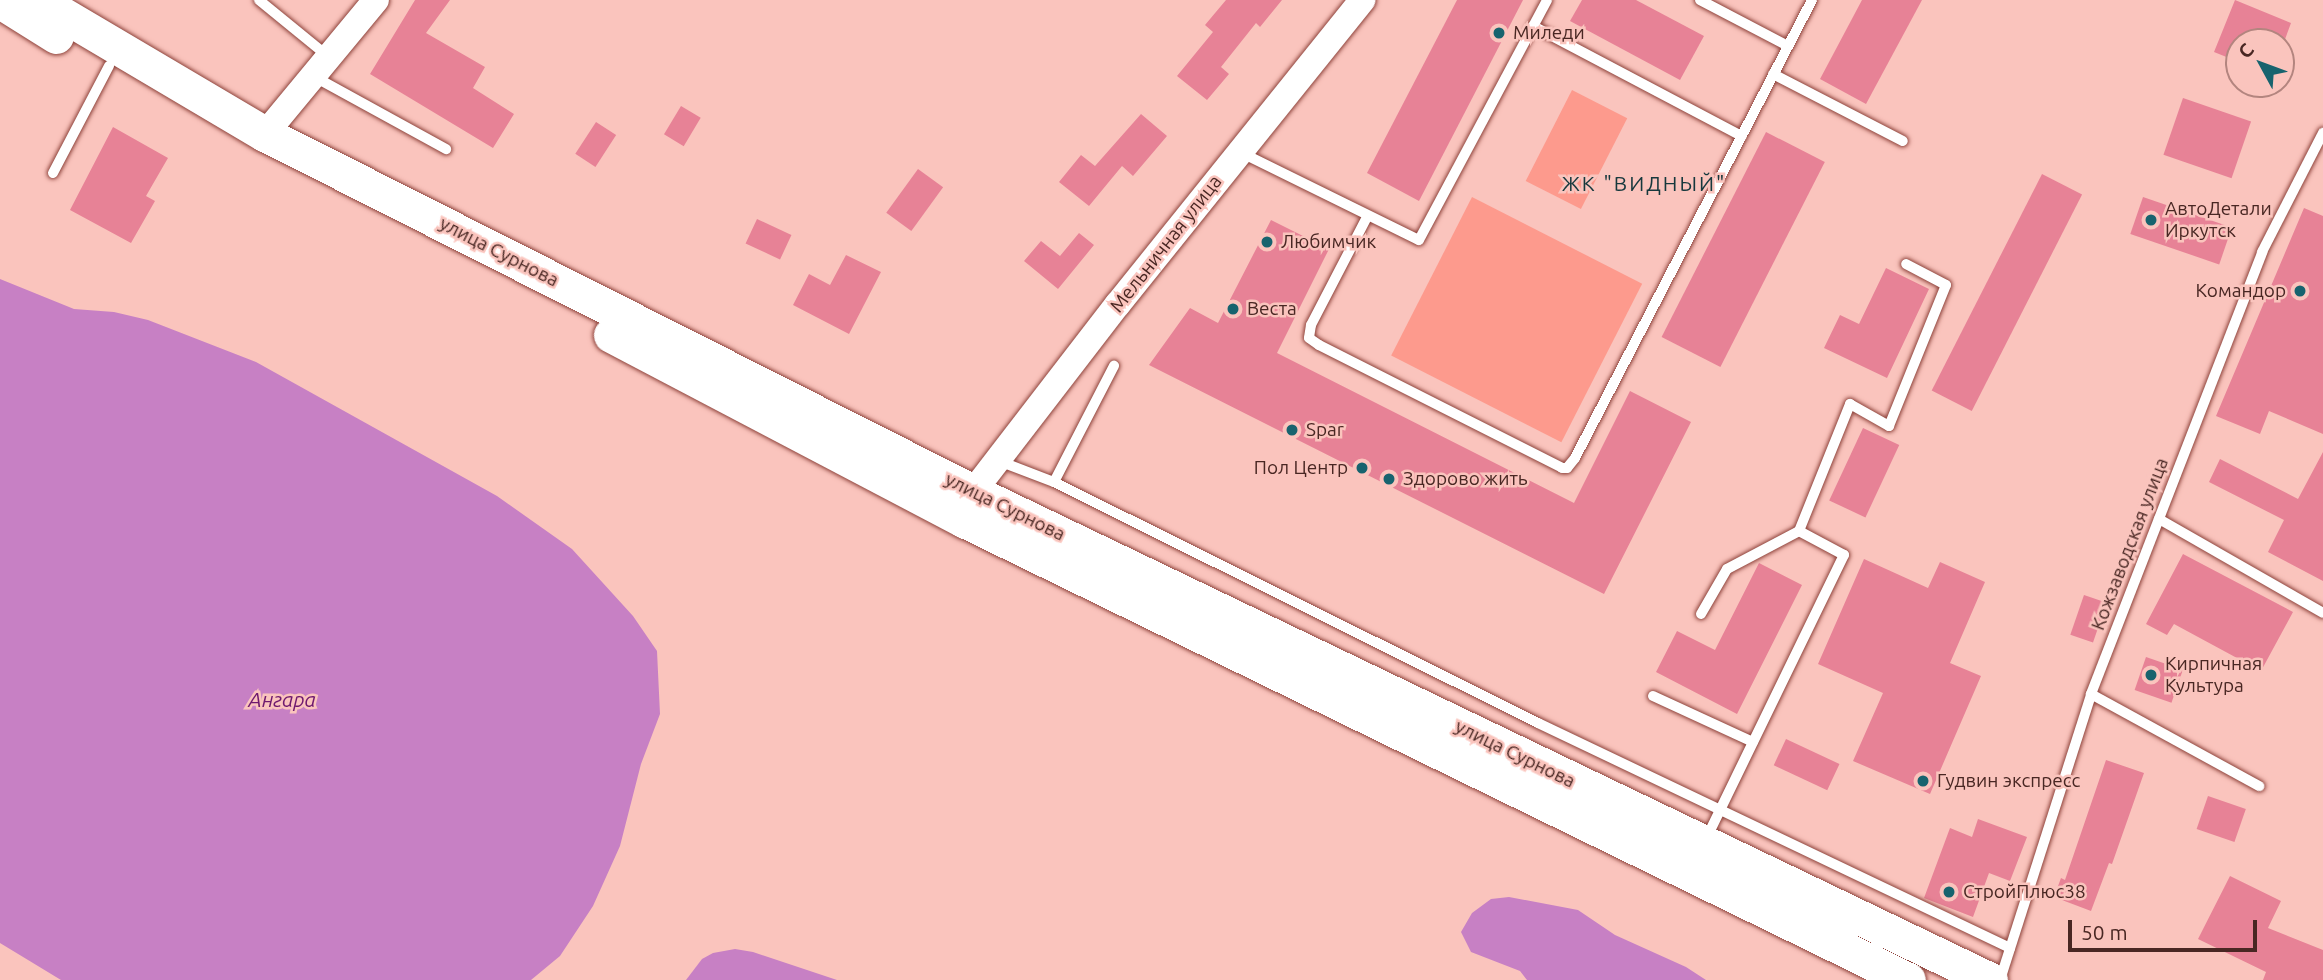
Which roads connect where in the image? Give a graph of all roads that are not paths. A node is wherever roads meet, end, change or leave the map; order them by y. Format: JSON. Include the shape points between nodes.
{"nodes":[{"id":1,"x":38,"y":0,"type":"edge"},
{"id":2,"x":259,"y":0,"type":"edge"},
{"id":3,"x":376,"y":0,"type":"edge"},
{"id":4,"x":1362,"y":0,"type":"edge"},
{"id":5,"x":1547,"y":0,"type":"edge"},
{"id":6,"x":1700,"y":0,"type":"edge"},
{"id":7,"x":1812,"y":0,"type":"edge"},
{"id":8,"x":0,"y":1,"type":"edge"},
{"id":9,"x":1534,"y":26,"type":"junction"},
{"id":10,"x":1788,"y":46,"type":"junction"},
{"id":11,"x":109,"y":66,"type":"junction"},
{"id":12,"x":321,"y":66,"type":"junction"},
{"id":13,"x":1773,"y":74,"type":"junction"},
{"id":14,"x":2323,"y":133,"type":"edge"},
{"id":15,"x":265,"y":134,"type":"junction"},
{"id":16,"x":1742,"y":136,"type":"junction"},
{"id":17,"x":1903,"y":141,"type":"dead end"},
{"id":18,"x":446,"y":149,"type":"dead end"},
{"id":19,"x":1239,"y":152,"type":"junction"},
{"id":20,"x":53,"y":173,"type":"dead end"},
{"id":21,"x":1367,"y":217,"type":"junction"},
{"id":22,"x":1906,"y":264,"type":"dead end"},
{"id":23,"x":1114,"y":366,"type":"dead end"},
{"id":24,"x":997,"y":460,"type":"junction"},
{"id":25,"x":1054,"y":482,"type":"junction"},
{"id":26,"x":973,"y":492,"type":"junction"},
{"id":27,"x":2159,"y":519,"type":"junction"},
{"id":28,"x":1799,"y":531,"type":"junction"},
{"id":29,"x":2323,"y":613,"type":"edge"},
{"id":30,"x":1701,"y":614,"type":"dead end"},
{"id":31,"x":2091,"y":694,"type":"junction"},
{"id":32,"x":1653,"y":696,"type":"dead end"},
{"id":33,"x":1753,"y":742,"type":"junction"},
{"id":34,"x":2259,"y":786,"type":"dead end"},
{"id":35,"x":1720,"y":810,"type":"junction"},
{"id":36,"x":1703,"y":844,"type":"junction"},
{"id":37,"x":2010,"y":948,"type":"junction"},
{"id":38,"x":1908,"y":980,"type":"edge"},
{"id":39,"x":1990,"y":980,"type":"edge"},
{"id":40,"x":2000,"y":980,"type":"edge"}],
"edges":[{"from":1,"to":15,"type":"main road","name":"улица Сурнова"},
{"from":2,"to":12,"type":"lane"},
{"from":3,"to":12,"type":"street"},
{"from":4,"to":19,"type":"street","name":"Мельничная улица"},
{"from":5,"to":9,"type":"lane"},
{"from":6,"to":10,"type":"lane"},
{"from":7,"to":10,"type":"lane"},
{"from":8,"to":11,"type":"main road","name":"улица Сурнова"},
{"from":9,"to":16,"type":"lane"},
{"from":9,"to":21,"type":"lane","via":[[1421,239]]},
{"from":10,"to":13,"type":"lane"},
{"from":11,"to":20,"type":"lane"},
{"from":11,"to":38,"type":"main road","name":"улица Сурнова","via":[[251,146],[964,520]]},
{"from":12,"to":15,"type":"street"},
{"from":12,"to":18,"type":"lane"},
{"from":13,"to":16,"type":"lane"},
{"from":13,"to":17,"type":"lane"},
{"from":14,"to":27,"type":"lane","name":"Кожзаводская улица","via":[[2262,252]]},
{"from":15,"to":26,"type":"main road","name":"улица Сурнова"},
{"from":16,"to":21,"type":"lane","via":[[1567,468],[1309,338],[1311,325]]},
{"from":19,"to":21,"type":"lane"},
{"from":19,"to":24,"type":"street","name":"Мельничная улица"},
{"from":22,"to":28,"type":"lane","via":[[1946,285],[1941,298],[1889,426],[1850,404]]},
{"from":23,"to":25,"type":"lane"},
{"from":24,"to":25,"type":"lane"},
{"from":24,"to":26,"type":"street","name":"Мельничная улица"},
{"from":25,"to":35,"type":"lane"},
{"from":26,"to":36,"type":"main road","name":"улица Сурнова"},
{"from":27,"to":29,"type":"lane"},
{"from":27,"to":31,"type":"lane","name":"Кожзаводская улица"},
{"from":28,"to":30,"type":"lane","via":[[1727,569]]},
{"from":28,"to":33,"type":"lane","via":[[1844,555]]},
{"from":31,"to":34,"type":"lane"},
{"from":31,"to":37,"type":"lane","name":"Кожзаводская улица"},
{"from":32,"to":33,"type":"lane"},
{"from":33,"to":35,"type":"lane"},
{"from":35,"to":36,"type":"lane"},
{"from":35,"to":37,"type":"lane"},
{"from":36,"to":39,"type":"main road","name":"улица Сурнова"},
{"from":37,"to":40,"type":"lane","name":"Кожзаводская улица"}]}
